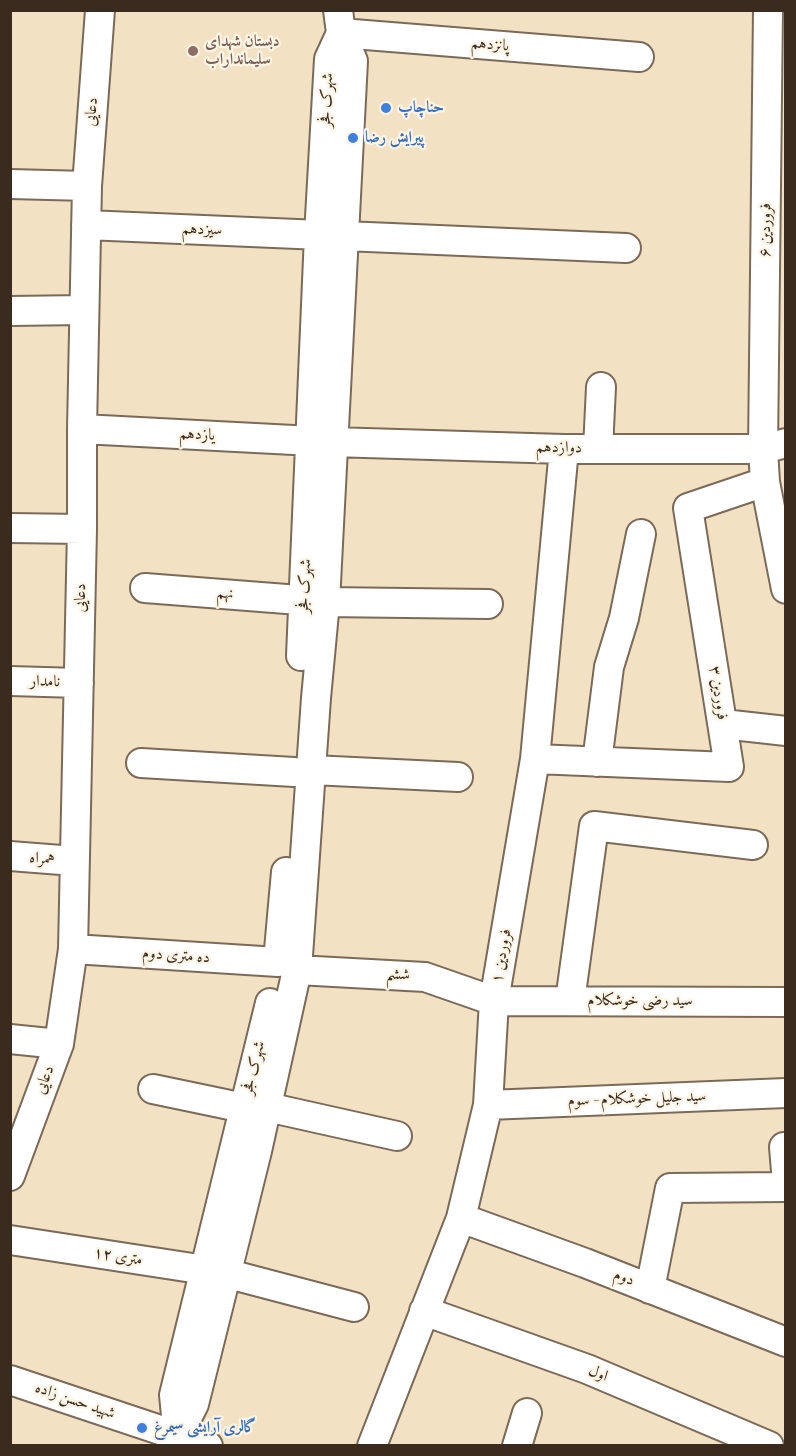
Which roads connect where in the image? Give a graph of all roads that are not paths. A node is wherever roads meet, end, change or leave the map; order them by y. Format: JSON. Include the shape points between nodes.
{"nodes":[{"id":1,"x":100,"y":10,"type":"edge"},
{"id":2,"x":768,"y":10,"type":"edge"},
{"id":3,"x":340,"y":22,"type":"edge"},
{"id":4,"x":639,"y":57,"type":"dead end"},
{"id":5,"x":10,"y":184,"type":"edge"},
{"id":6,"x":87,"y":186,"type":"junction"},
{"id":7,"x":86,"y":225,"type":"junction"},
{"id":8,"x":331,"y":236,"type":"junction"},
{"id":9,"x":626,"y":248,"type":"dead end"},
{"id":10,"x":84,"y":310,"type":"junction"},
{"id":11,"x":10,"y":311,"type":"edge"},
{"id":12,"x":602,"y":387,"type":"dead end"},
{"id":13,"x":82,"y":429,"type":"junction"},
{"id":14,"x":322,"y":441,"type":"junction"},
{"id":15,"x":775,"y":446,"type":"edge"},
{"id":16,"x":598,"y":448,"type":"junction"},
{"id":17,"x":564,"y":449,"type":"junction"},
{"id":18,"x":765,"y":482,"type":"junction"},
{"id":19,"x":10,"y":528,"type":"edge"},
{"id":20,"x":82,"y":530,"type":"junction"},
{"id":21,"x":641,"y":534,"type":"dead end"},
{"id":22,"x":145,"y":588,"type":"dead end"},
{"id":23,"x":786,"y":589,"type":"edge"},
{"id":24,"x":315,"y":601,"type":"junction"},
{"id":25,"x":488,"y":604,"type":"dead end"},
{"id":26,"x":10,"y":681,"type":"edge"},
{"id":27,"x":79,"y":683,"type":"junction"},
{"id":28,"x":723,"y":724,"type":"junction"},
{"id":29,"x":786,"y":730,"type":"edge"},
{"id":30,"x":535,"y":759,"type":"junction"},
{"id":31,"x":597,"y":762,"type":"junction"},
{"id":32,"x":141,"y":763,"type":"dead end"},
{"id":33,"x":303,"y":771,"type":"junction"},
{"id":34,"x":458,"y":777,"type":"dead end"},
{"id":35,"x":753,"y":845,"type":"dead end"},
{"id":36,"x":10,"y":856,"type":"edge"},
{"id":37,"x":74,"y":861,"type":"junction"},
{"id":38,"x":73,"y":949,"type":"junction"},
{"id":39,"x":288,"y":966,"type":"junction"},
{"id":40,"x":494,"y":1001,"type":"junction"},
{"id":41,"x":570,"y":1001,"type":"junction"},
{"id":42,"x":786,"y":1002,"type":"edge"},
{"id":43,"x":10,"y":1039,"type":"edge"},
{"id":44,"x":59,"y":1044,"type":"junction"},
{"id":45,"x":153,"y":1089,"type":"dead end"},
{"id":46,"x":786,"y":1094,"type":"edge"},
{"id":47,"x":489,"y":1105,"type":"junction"},
{"id":48,"x":256,"y":1107,"type":"junction"},
{"id":49,"x":397,"y":1136,"type":"dead end"},
{"id":50,"x":10,"y":1176,"type":"edge"},
{"id":51,"x":786,"y":1187,"type":"edge"},
{"id":52,"x":461,"y":1218,"type":"junction"},
{"id":53,"x":10,"y":1240,"type":"edge"},
{"id":54,"x":215,"y":1271,"type":"junction"},
{"id":55,"x":650,"y":1288,"type":"junction"},
{"id":56,"x":354,"y":1307,"type":"dead end"},
{"id":57,"x":424,"y":1311,"type":"junction"},
{"id":58,"x":786,"y":1342,"type":"edge"},
{"id":59,"x":10,"y":1380,"type":"edge"},
{"id":60,"x":527,"y":1413,"type":"dead end"},
{"id":61,"x":177,"y":1441,"type":"edge"},
{"id":62,"x":208,"y":1446,"type":"edge"},
{"id":63,"x":372,"y":1446,"type":"edge"},
{"id":64,"x":517,"y":1446,"type":"edge"},
{"id":65,"x":769,"y":1446,"type":"edge"}],
"edges":[{"from":1,"to":6,"type":"street","name":"دعایی"},
{"from":2,"to":15,"type":"street","name":"فروردین ۶"},
{"from":3,"to":4,"type":"street","name":"پانزدهم"},
{"from":3,"to":8,"type":"street","name":"شهرک فجر","via":[[353,60]]},
{"from":5,"to":6,"type":"street"},
{"from":6,"to":7,"type":"street","name":"دعایی"},
{"from":7,"to":8,"type":"street","name":"سیزدهم"},
{"from":7,"to":10,"type":"street","name":"دعایی"},
{"from":8,"to":9,"type":"street","name":"سیزدهم"},
{"from":8,"to":14,"type":"street","name":"شهرک فجر"},
{"from":10,"to":11,"type":"street"},
{"from":10,"to":13,"type":"street","name":"دعایی"},
{"from":12,"to":16,"type":"street"},
{"from":13,"to":14,"type":"street","name":"یازدهم"},
{"from":13,"to":20,"type":"street","name":"دعایی"},
{"from":14,"to":17,"type":"street","name":"دوازدهم"},
{"from":14,"to":24,"type":"street","name":"شهرک فجر"},
{"from":15,"to":16,"type":"street","name":"دوازدهم"},
{"from":15,"to":18,"type":"street","name":"فروردین ۶"},
{"from":16,"to":17,"type":"street","name":"دوازدهم"},
{"from":17,"to":30,"type":"street","name":"فروردین ۱"},
{"from":18,"to":23,"type":"street","name":"فروردین ۶"},
{"from":18,"to":28,"type":"street","name":"فروردین ۳","via":[[688,508]]},
{"from":19,"to":20,"type":"street"},
{"from":20,"to":27,"type":"street","name":"دعایی"},
{"from":21,"to":31,"type":"street","via":[[624,618],[609,667]]},
{"from":22,"to":24,"type":"street","name":"نهم"},
{"from":24,"to":25,"type":"street","name":"نهم"},
{"from":24,"to":33,"type":"street","name":"شهرک فجر","via":[[316,698]]},
{"from":26,"to":27,"type":"street","name":"نامدار"},
{"from":27,"to":37,"type":"street","name":"دعایی"},
{"from":28,"to":29,"type":"street"},
{"from":28,"to":31,"type":"street","name":"فروردین ۳","via":[[729,767]]},
{"from":30,"to":31,"type":"street","name":"فروردین ۳"},
{"from":30,"to":40,"type":"street","name":"فروردین ۱"},
{"from":32,"to":33,"type":"street"},
{"from":33,"to":34,"type":"street"},
{"from":33,"to":39,"type":"street","name":"شهرک فجر"},
{"from":35,"to":41,"type":"street","via":[[594,826]]},
{"from":36,"to":37,"type":"street","name":"همراه"},
{"from":37,"to":38,"type":"street","name":"دعایی"},
{"from":38,"to":39,"type":"street","name":"ده متری دوم"},
{"from":38,"to":44,"type":"street","name":"دعایی"},
{"from":39,"to":40,"type":"street","name":"ششم","via":[[425,976]]},
{"from":39,"to":48,"type":"street","name":"شهرک فجر"},
{"from":40,"to":41,"type":"street","name":"سید رضی خوشکلام"},
{"from":40,"to":47,"type":"street","name":"فروردین ۱"},
{"from":41,"to":42,"type":"street","name":"سید رضی خوشکلام"},
{"from":43,"to":44,"type":"street"},
{"from":44,"to":50,"type":"street","name":"دعایی"},
{"from":45,"to":48,"type":"street"},
{"from":46,"to":47,"type":"street","name":"سید جلیل خوشکلام - سوم"},
{"from":47,"to":52,"type":"street","name":"فروردین ۱"},
{"from":48,"to":49,"type":"street"},
{"from":48,"to":54,"type":"street","name":"شهرک فجر"},
{"from":51,"to":55,"type":"street","via":[[670,1188]]},
{"from":52,"to":55,"type":"street","name":"دوم"},
{"from":52,"to":57,"type":"street","name":"فروردین ۱"},
{"from":53,"to":54,"type":"street","name":"۱۲ متری"},
{"from":54,"to":56,"type":"street"},
{"from":54,"to":61,"type":"street","name":"شهرک فجر","via":[[194,1404]]},
{"from":55,"to":58,"type":"street","name":"دوم"},
{"from":57,"to":63,"type":"street","name":"فروردین ۱"},
{"from":57,"to":65,"type":"street","name":"اول","via":[[587,1369]]},
{"from":59,"to":61,"type":"street","name":"شهید حسن زاده"},
{"from":60,"to":64,"type":"street"},
{"from":61,"to":62,"type":"street","name":"شهید حسن زاده"}]}
